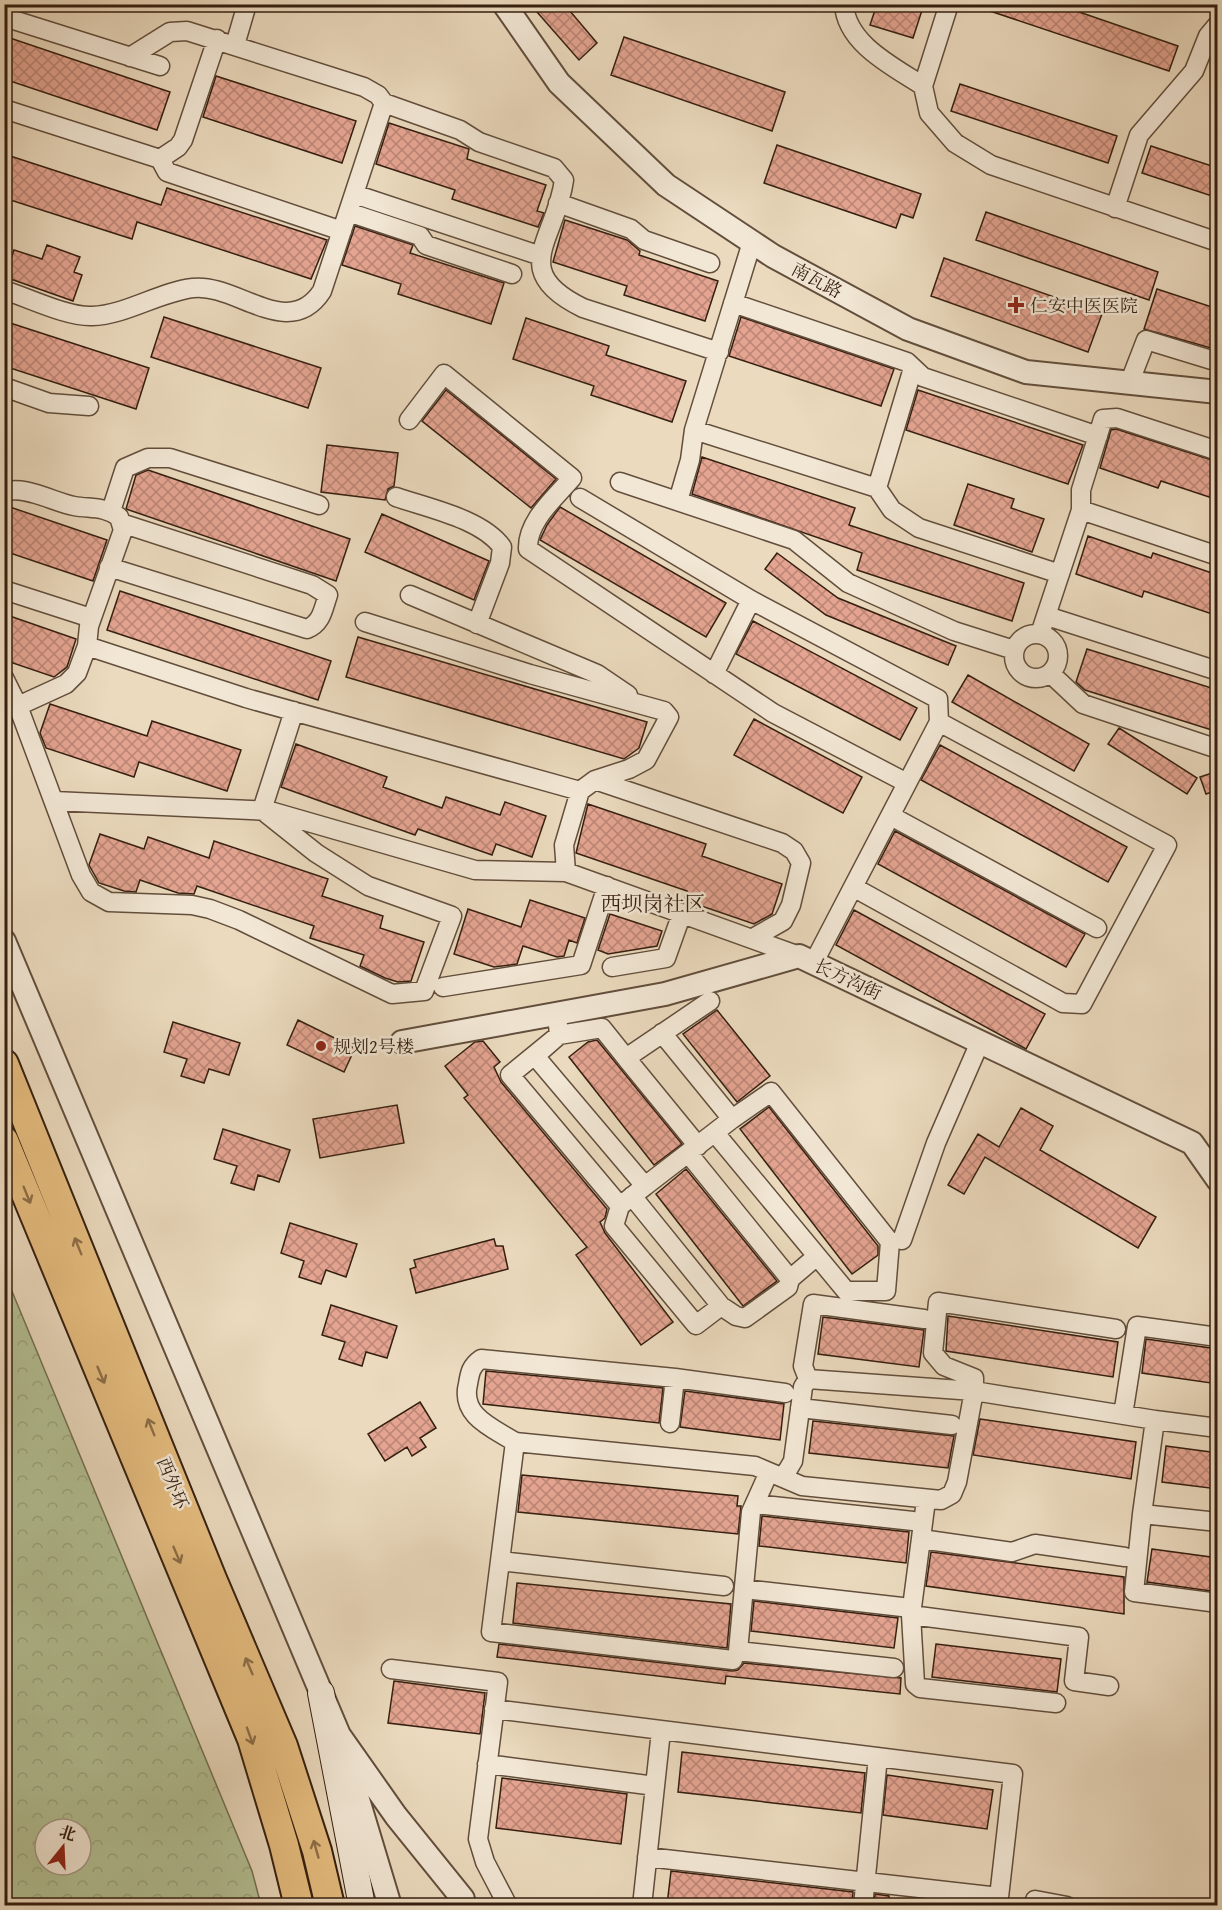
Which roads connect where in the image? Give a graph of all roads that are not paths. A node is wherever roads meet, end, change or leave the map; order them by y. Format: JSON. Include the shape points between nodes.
{"nodes":[{"id":1,"x":248,"y":4,"type":"edge"},
{"id":2,"x":504,"y":4,"type":"edge"},
{"id":3,"x":844,"y":4,"type":"edge"},
{"id":4,"x":949,"y":4,"type":"edge"},
{"id":5,"x":14,"y":14,"type":"edge"},
{"id":6,"x":1218,"y":24,"type":"edge"},
{"id":7,"x":217,"y":39,"type":"junction"},
{"id":8,"x":235,"y":45,"type":"junction"},
{"id":9,"x":130,"y":57,"type":"junction"},
{"id":10,"x":160,"y":66,"type":"dead end"},
{"id":11,"x":923,"y":86,"type":"junction"},
{"id":12,"x":384,"y":104,"type":"junction"},
{"id":13,"x":4,"y":109,"type":"edge"},
{"id":14,"x":160,"y":159,"type":"junction"},
{"id":15,"x":351,"y":203,"type":"junction"},
{"id":16,"x":558,"y":203,"type":"junction"},
{"id":17,"x":1115,"y":208,"type":"junction"},
{"id":18,"x":342,"y":231,"type":"junction"},
{"id":19,"x":752,"y":242,"type":"junction"},
{"id":20,"x":1218,"y":242,"type":"edge"},
{"id":21,"x":541,"y":256,"type":"junction"},
{"id":22,"x":710,"y":263,"type":"dead end"},
{"id":23,"x":512,"y":274,"type":"dead end"},
{"id":24,"x":4,"y":290,"type":"edge"},
{"id":25,"x":733,"y":303,"type":"junction"},
{"id":26,"x":718,"y":352,"type":"junction"},
{"id":27,"x":1218,"y":362,"type":"edge"},
{"id":28,"x":913,"y":368,"type":"junction"},
{"id":29,"x":1129,"y":384,"type":"junction"},
{"id":30,"x":4,"y":387,"type":"edge"},
{"id":31,"x":1218,"y":392,"type":"edge"},
{"id":32,"x":89,"y":406,"type":"dead end"},
{"id":33,"x":409,"y":420,"type":"dead end"},
{"id":34,"x":694,"y":430,"type":"junction"},
{"id":35,"x":1098,"y":435,"type":"junction"},
{"id":36,"x":1218,"y":451,"type":"edge"},
{"id":37,"x":620,"y":482,"type":"dead end"},
{"id":38,"x":877,"y":488,"type":"junction"},
{"id":39,"x":4,"y":493,"type":"edge"},
{"id":40,"x":396,"y":497,"type":"dead end"},
{"id":41,"x":580,"y":498,"type":"dead end"},
{"id":42,"x":678,"y":501,"type":"junction"},
{"id":43,"x":319,"y":505,"type":"dead end"},
{"id":44,"x":1081,"y":510,"type":"junction"},
{"id":45,"x":116,"y":517,"type":"junction"},
{"id":46,"x":1218,"y":556,"type":"edge"},
{"id":47,"x":109,"y":567,"type":"junction"},
{"id":48,"x":1060,"y":574,"type":"junction"},
{"id":49,"x":4,"y":590,"type":"edge"},
{"id":50,"x":410,"y":595,"type":"dead end"},
{"id":51,"x":751,"y":600,"type":"junction"},
{"id":52,"x":1047,"y":616,"type":"junction"},
{"id":53,"x":92,"y":618,"type":"junction"},
{"id":54,"x":365,"y":622,"type":"dead end"},
{"id":55,"x":477,"y":624,"type":"junction"},
{"id":56,"x":1040,"y":634,"type":"junction"},
{"id":57,"x":87,"y":646,"type":"junction"},
{"id":58,"x":1014,"y":650,"type":"junction"},
{"id":59,"x":1218,"y":671,"type":"edge"},
{"id":60,"x":1050,"y":673,"type":"junction"},
{"id":61,"x":714,"y":674,"type":"junction"},
{"id":62,"x":4,"y":678,"type":"edge"},
{"id":63,"x":18,"y":706,"type":"junction"},
{"id":64,"x":645,"y":706,"type":"junction"},
{"id":65,"x":294,"y":711,"type":"junction"},
{"id":66,"x":939,"y":722,"type":"junction"},
{"id":67,"x":1218,"y":749,"type":"edge"},
{"id":68,"x":908,"y":783,"type":"junction"},
{"id":69,"x":588,"y":786,"type":"junction"},
{"id":70,"x":54,"y":801,"type":"junction"},
{"id":71,"x":262,"y":810,"type":"junction"},
{"id":72,"x":891,"y":816,"type":"junction"},
{"id":73,"x":566,"y":872,"type":"junction"},
{"id":74,"x":607,"y":886,"type":"junction"},
{"id":75,"x":853,"y":887,"type":"junction"},
{"id":76,"x":682,"y":913,"type":"junction"},
{"id":77,"x":1097,"y":928,"type":"dead end"},
{"id":78,"x":753,"y":938,"type":"junction"},
{"id":79,"x":4,"y":941,"type":"edge"},
{"id":80,"x":807,"y":959,"type":"junction"},
{"id":81,"x":612,"y":967,"type":"dead end"},
{"id":82,"x":443,"y":987,"type":"dead end"},
{"id":83,"x":710,"y":1001,"type":"dead end"},
{"id":84,"x":557,"y":1025,"type":"junction"},
{"id":85,"x":662,"y":1033,"type":"junction"},
{"id":86,"x":402,"y":1042,"type":"dead end"},
{"id":87,"x":981,"y":1042,"type":"junction"},
{"id":88,"x":626,"y":1058,"type":"junction"},
{"id":89,"x":4,"y":1064,"type":"edge"},
{"id":90,"x":732,"y":1119,"type":"junction"},
{"id":91,"x":715,"y":1132,"type":"junction"},
{"id":92,"x":4,"y":1141,"type":"edge"},
{"id":93,"x":693,"y":1149,"type":"junction"},
{"id":94,"x":1218,"y":1180,"type":"edge"},
{"id":95,"x":632,"y":1196,"type":"junction"},
{"id":96,"x":902,"y":1240,"type":"dead end"},
{"id":97,"x":817,"y":1256,"type":"junction"},
{"id":98,"x":790,"y":1279,"type":"junction"},
{"id":99,"x":721,"y":1306,"type":"junction"},
{"id":100,"x":924,"y":1319,"type":"dead end"},
{"id":101,"x":1116,"y":1329,"type":"dead end"},
{"id":102,"x":1218,"y":1337,"type":"edge"},
{"id":103,"x":675,"y":1378,"type":"junction"},
{"id":104,"x":808,"y":1379,"type":"junction"},
{"id":105,"x":974,"y":1391,"type":"junction"},
{"id":106,"x":785,"y":1393,"type":"dead end"},
{"id":107,"x":800,"y":1408,"type":"junction"},
{"id":108,"x":1123,"y":1414,"type":"junction"},
{"id":109,"x":1155,"y":1420,"type":"junction"},
{"id":110,"x":670,"y":1423,"type":"dead end"},
{"id":111,"x":952,"y":1425,"type":"dead end"},
{"id":112,"x":1218,"y":1428,"type":"edge"},
{"id":113,"x":515,"y":1442,"type":"junction"},
{"id":114,"x":776,"y":1475,"type":"junction"},
{"id":115,"x":926,"y":1500,"type":"junction"},
{"id":116,"x":755,"y":1504,"type":"junction"},
{"id":117,"x":1142,"y":1514,"type":"junction"},
{"id":118,"x":913,"y":1521,"type":"dead end"},
{"id":119,"x":1218,"y":1522,"type":"edge"},
{"id":120,"x":921,"y":1539,"type":"junction"},
{"id":121,"x":1125,"y":1557,"type":"dead end"},
{"id":122,"x":500,"y":1561,"type":"junction"},
{"id":123,"x":724,"y":1586,"type":"dead end"},
{"id":124,"x":744,"y":1588,"type":"junction"},
{"id":125,"x":1218,"y":1603,"type":"edge"},
{"id":126,"x":907,"y":1611,"type":"junction"},
{"id":127,"x":733,"y":1660,"type":"dead end"},
{"id":128,"x":894,"y":1668,"type":"dead end"},
{"id":129,"x":391,"y":1669,"type":"dead end"},
{"id":130,"x":1109,"y":1686,"type":"dead end"},
{"id":131,"x":321,"y":1693,"type":"junction"},
{"id":132,"x":1056,"y":1703,"type":"dead end"},
{"id":133,"x":494,"y":1710,"type":"junction"},
{"id":134,"x":661,"y":1731,"type":"junction"},
{"id":135,"x":339,"y":1735,"type":"junction"},
{"id":136,"x":878,"y":1757,"type":"junction"},
{"id":137,"x":487,"y":1764,"type":"junction"},
{"id":138,"x":655,"y":1786,"type":"junction"},
{"id":139,"x":647,"y":1857,"type":"junction"},
{"id":140,"x":865,"y":1881,"type":"junction"},
{"id":141,"x":1035,"y":1900,"type":"dead end"},
{"id":142,"x":998,"y":1901,"type":"edge"},
{"id":143,"x":464,"y":1903,"type":"edge"},
{"id":144,"x":299,"y":1905,"type":"edge"},
{"id":145,"x":330,"y":1905,"type":"edge"},
{"id":146,"x":362,"y":1905,"type":"edge"},
{"id":147,"x":390,"y":1905,"type":"edge"},
{"id":148,"x":508,"y":1905,"type":"edge"},
{"id":149,"x":642,"y":1905,"type":"edge"},
{"id":150,"x":863,"y":1905,"type":"edge"},
{"id":151,"x":1067,"y":1905,"type":"edge"}],
"edges":[{"from":1,"to":8,"type":"street"},
{"from":2,"to":19,"type":"street","name":"南瓦路","via":[[559,83],[666,185]]},
{"from":3,"to":11,"type":"street","via":[[845,18],[854,34],[880,58]]},
{"from":4,"to":11,"type":"street"},
{"from":5,"to":9,"type":"street"},
{"from":6,"to":17,"type":"street","via":[[1208,36],[1194,71],[1139,135]]},
{"from":7,"to":8,"type":"street"},
{"from":7,"to":9,"type":"street","via":[[187,31],[170,32]]},
{"from":7,"to":14,"type":"street","via":[[183,140]]},
{"from":8,"to":12,"type":"street","via":[[364,87]]},
{"from":9,"to":10,"type":"street"},
{"from":11,"to":17,"type":"street","via":[[929,114],[955,144],[991,165]]},
{"from":12,"to":15,"type":"street"},
{"from":12,"to":16,"type":"street","via":[[554,168],[564,180]]},
{"from":13,"to":14,"type":"street"},
{"from":14,"to":18,"type":"street","via":[[167,172]]},
{"from":15,"to":18,"type":"street"},
{"from":15,"to":21,"type":"street"},
{"from":15,"to":23,"type":"street","via":[[420,236],[426,245]]},
{"from":16,"to":21,"type":"street"},
{"from":16,"to":22,"type":"street"},
{"from":17,"to":20,"type":"street"},
{"from":18,"to":24,"type":"street","via":[[322,291],[305,309],[294,312],[270,310],[194,288],[106,313],[81,315]]},
{"from":19,"to":25,"type":"street"},
{"from":19,"to":29,"type":"street","name":"南瓦路","via":[[908,329],[1026,372]]},
{"from":21,"to":26,"type":"street","via":[[542,274],[564,299]]},
{"from":25,"to":26,"type":"street"},
{"from":25,"to":28,"type":"street","via":[[907,362]]},
{"from":26,"to":34,"type":"street"},
{"from":27,"to":29,"type":"street","via":[[1146,340]]},
{"from":28,"to":35,"type":"street","via":[[923,377]]},
{"from":28,"to":38,"type":"street"},
{"from":29,"to":31,"type":"street","name":"南瓦路"},
{"from":30,"to":32,"type":"street","via":[[49,403]]},
{"from":33,"to":61,"type":"street","via":[[444,374],[572,478],[533,525],[528,549]]},
{"from":34,"to":38,"type":"street"},
{"from":34,"to":42,"type":"street"},
{"from":35,"to":36,"type":"street","via":[[1103,419],[1117,418]]},
{"from":35,"to":44,"type":"street","via":[[1081,490]]},
{"from":37,"to":42,"type":"street"},
{"from":38,"to":48,"type":"street","via":[[892,510],[919,528]]},
{"from":39,"to":45,"type":"street","via":[[32,493],[73,506],[98,507]]},
{"from":40,"to":55,"type":"street","via":[[495,536],[502,547],[500,563]]},
{"from":41,"to":51,"type":"street"},
{"from":42,"to":58,"type":"street","via":[[794,540],[848,583],[954,631]]},
{"from":43,"to":45,"type":"street","via":[[170,458],[148,458],[125,468]]},
{"from":44,"to":46,"type":"street"},
{"from":44,"to":48,"type":"street"},
{"from":45,"to":47,"type":"street","via":[[123,530]]},
{"from":45,"to":47,"type":"street","via":[[312,585],[328,595],[320,619],[307,628]]},
{"from":47,"to":53,"type":"street"},
{"from":48,"to":52,"type":"street"},
{"from":49,"to":53,"type":"street"},
{"from":50,"to":55,"type":"street"},
{"from":51,"to":61,"type":"street"},
{"from":51,"to":66,"type":"street","via":[[938,699]]},
{"from":52,"to":56,"type":"street"},
{"from":52,"to":59,"type":"street"},
{"from":53,"to":57,"type":"street"},
{"from":54,"to":64,"type":"street"},
{"from":55,"to":64,"type":"street","via":[[597,674]]},
{"from":56,"to":58,"type":"street","via":[[1025,636]]},
{"from":56,"to":60,"type":"street","via":[[1056,647],[1057,661]]},
{"from":57,"to":63,"type":"street","via":[[82,664],[66,684]]},
{"from":57,"to":65,"type":"street"},
{"from":58,"to":60,"type":"street","via":[[1014,662],[1023,674],[1037,678]]},
{"from":60,"to":67,"type":"street","via":[[1083,704]]},
{"from":61,"to":68,"type":"street","via":[[773,713]]},
{"from":62,"to":63,"type":"street"},
{"from":63,"to":70,"type":"street"},
{"from":64,"to":69,"type":"street","via":[[664,711],[669,717],[651,753],[629,770]]},
{"from":65,"to":69,"type":"street"},
{"from":65,"to":71,"type":"street"},
{"from":66,"to":68,"type":"street"},
{"from":66,"to":75,"type":"street","via":[[1167,845],[1082,1004],[1063,1003]]},
{"from":68,"to":72,"type":"street"},
{"from":69,"to":73,"type":"street","via":[[564,845]]},
{"from":69,"to":78,"type":"street","via":[[782,843],[794,851],[801,863],[791,905],[783,921]]},
{"from":70,"to":71,"type":"street"},
{"from":70,"to":71,"type":"street","via":[[81,875],[91,892],[109,902],[210,909],[393,994],[424,991],[452,916],[368,886],[316,853]]},
{"from":71,"to":73,"type":"street","via":[[475,870]]},
{"from":72,"to":75,"type":"street"},
{"from":72,"to":77,"type":"street"},
{"from":73,"to":74,"type":"street"},
{"from":74,"to":76,"type":"street"},
{"from":74,"to":82,"type":"street","via":[[581,965]]},
{"from":75,"to":80,"type":"street"},
{"from":76,"to":78,"type":"street"},
{"from":76,"to":81,"type":"street","via":[[666,958]]},
{"from":78,"to":80,"type":"street"},
{"from":79,"to":131,"type":"street"},
{"from":80,"to":84,"type":"street","name":"长方沟街"},
{"from":80,"to":87,"type":"street","name":"长方沟街"},
{"from":83,"to":85,"type":"street"},
{"from":84,"to":86,"type":"street","name":"长方沟街"},
{"from":84,"to":88,"type":"street","via":[[602,1028]]},
{"from":84,"to":95,"type":"street","via":[[535,1056]]},
{"from":84,"to":95,"type":"street","via":[[510,1075]]},
{"from":85,"to":88,"type":"street"},
{"from":85,"to":90,"type":"street"},
{"from":87,"to":94,"type":"street","name":"长方沟街","via":[[1192,1143]]},
{"from":87,"to":96,"type":"street","via":[[936,1143]]},
{"from":88,"to":93,"type":"street"},
{"from":145,"to":89,"type":"highway","name":"西外环","one_way":true,"via":[[283,1746]]},
{"from":90,"to":91,"type":"street"},
{"from":90,"to":97,"type":"street","via":[[771,1092],[890,1242],[886,1291],[846,1291]]},
{"from":91,"to":93,"type":"street"},
{"from":91,"to":97,"type":"street"},
{"from":92,"to":144,"type":"highway","name":"西外环","one_way":true,"via":[[252,1739]]},
{"from":93,"to":95,"type":"street"},
{"from":93,"to":98,"type":"street"},
{"from":95,"to":99,"type":"street"},
{"from":95,"to":99,"type":"street","via":[[614,1226],[696,1326]]},
{"from":97,"to":98,"type":"street"},
{"from":98,"to":99,"type":"street","via":[[788,1287],[745,1318]]},
{"from":100,"to":104,"type":"street","via":[[813,1304],[803,1366]]},
{"from":101,"to":105,"type":"street","via":[[938,1302],[933,1353],[944,1366],[974,1378]]},
{"from":102,"to":108,"type":"street","via":[[1137,1326]]},
{"from":103,"to":106,"type":"street"},
{"from":103,"to":110,"type":"street"},
{"from":103,"to":113,"type":"street","via":[[481,1359],[473,1365],[470,1375],[468,1403],[474,1416]]},
{"from":104,"to":105,"type":"street"},
{"from":104,"to":107,"type":"street","via":[[802,1387]]},
{"from":105,"to":108,"type":"street"},
{"from":105,"to":115,"type":"street","via":[[957,1482],[951,1494],[941,1500]]},
{"from":107,"to":111,"type":"street"},
{"from":107,"to":114,"type":"street","via":[[793,1461]]},
{"from":108,"to":109,"type":"street"},
{"from":109,"to":112,"type":"street"},
{"from":109,"to":117,"type":"street"},
{"from":113,"to":114,"type":"street","via":[[755,1466]]},
{"from":113,"to":122,"type":"street"},
{"from":114,"to":115,"type":"street","via":[[802,1486]]},
{"from":114,"to":116,"type":"street"},
{"from":115,"to":120,"type":"street"},
{"from":116,"to":118,"type":"street"},
{"from":116,"to":124,"type":"street"},
{"from":117,"to":119,"type":"street"},
{"from":117,"to":125,"type":"street","via":[[1134,1592]]},
{"from":120,"to":121,"type":"street","via":[[1012,1552],[1035,1544]]},
{"from":120,"to":126,"type":"street"},
{"from":122,"to":123,"type":"street"},
{"from":122,"to":127,"type":"street","via":[[491,1632]]},
{"from":124,"to":126,"type":"street"},
{"from":124,"to":128,"type":"street","via":[[738,1651]]},
{"from":126,"to":130,"type":"street","via":[[1079,1637],[1074,1681]]},
{"from":126,"to":132,"type":"street","via":[[915,1684],[920,1688]]},
{"from":129,"to":133,"type":"street","via":[[498,1682]]},
{"from":131,"to":135,"type":"street"},
{"from":131,"to":146,"type":"main road"},
{"from":133,"to":134,"type":"street"},
{"from":133,"to":137,"type":"street"},
{"from":134,"to":136,"type":"street"},
{"from":134,"to":138,"type":"street"},
{"from":135,"to":143,"type":"street"},
{"from":135,"to":147,"type":"street"},
{"from":136,"to":140,"type":"street"},
{"from":136,"to":142,"type":"street","via":[[1013,1774]]},
{"from":137,"to":138,"type":"street"},
{"from":137,"to":148,"type":"street","via":[[478,1839],[485,1862]]},
{"from":138,"to":139,"type":"street"},
{"from":139,"to":140,"type":"street"},
{"from":139,"to":149,"type":"street"},
{"from":140,"to":142,"type":"street"},
{"from":140,"to":150,"type":"street"},
{"from":141,"to":151,"type":"street"}]}
